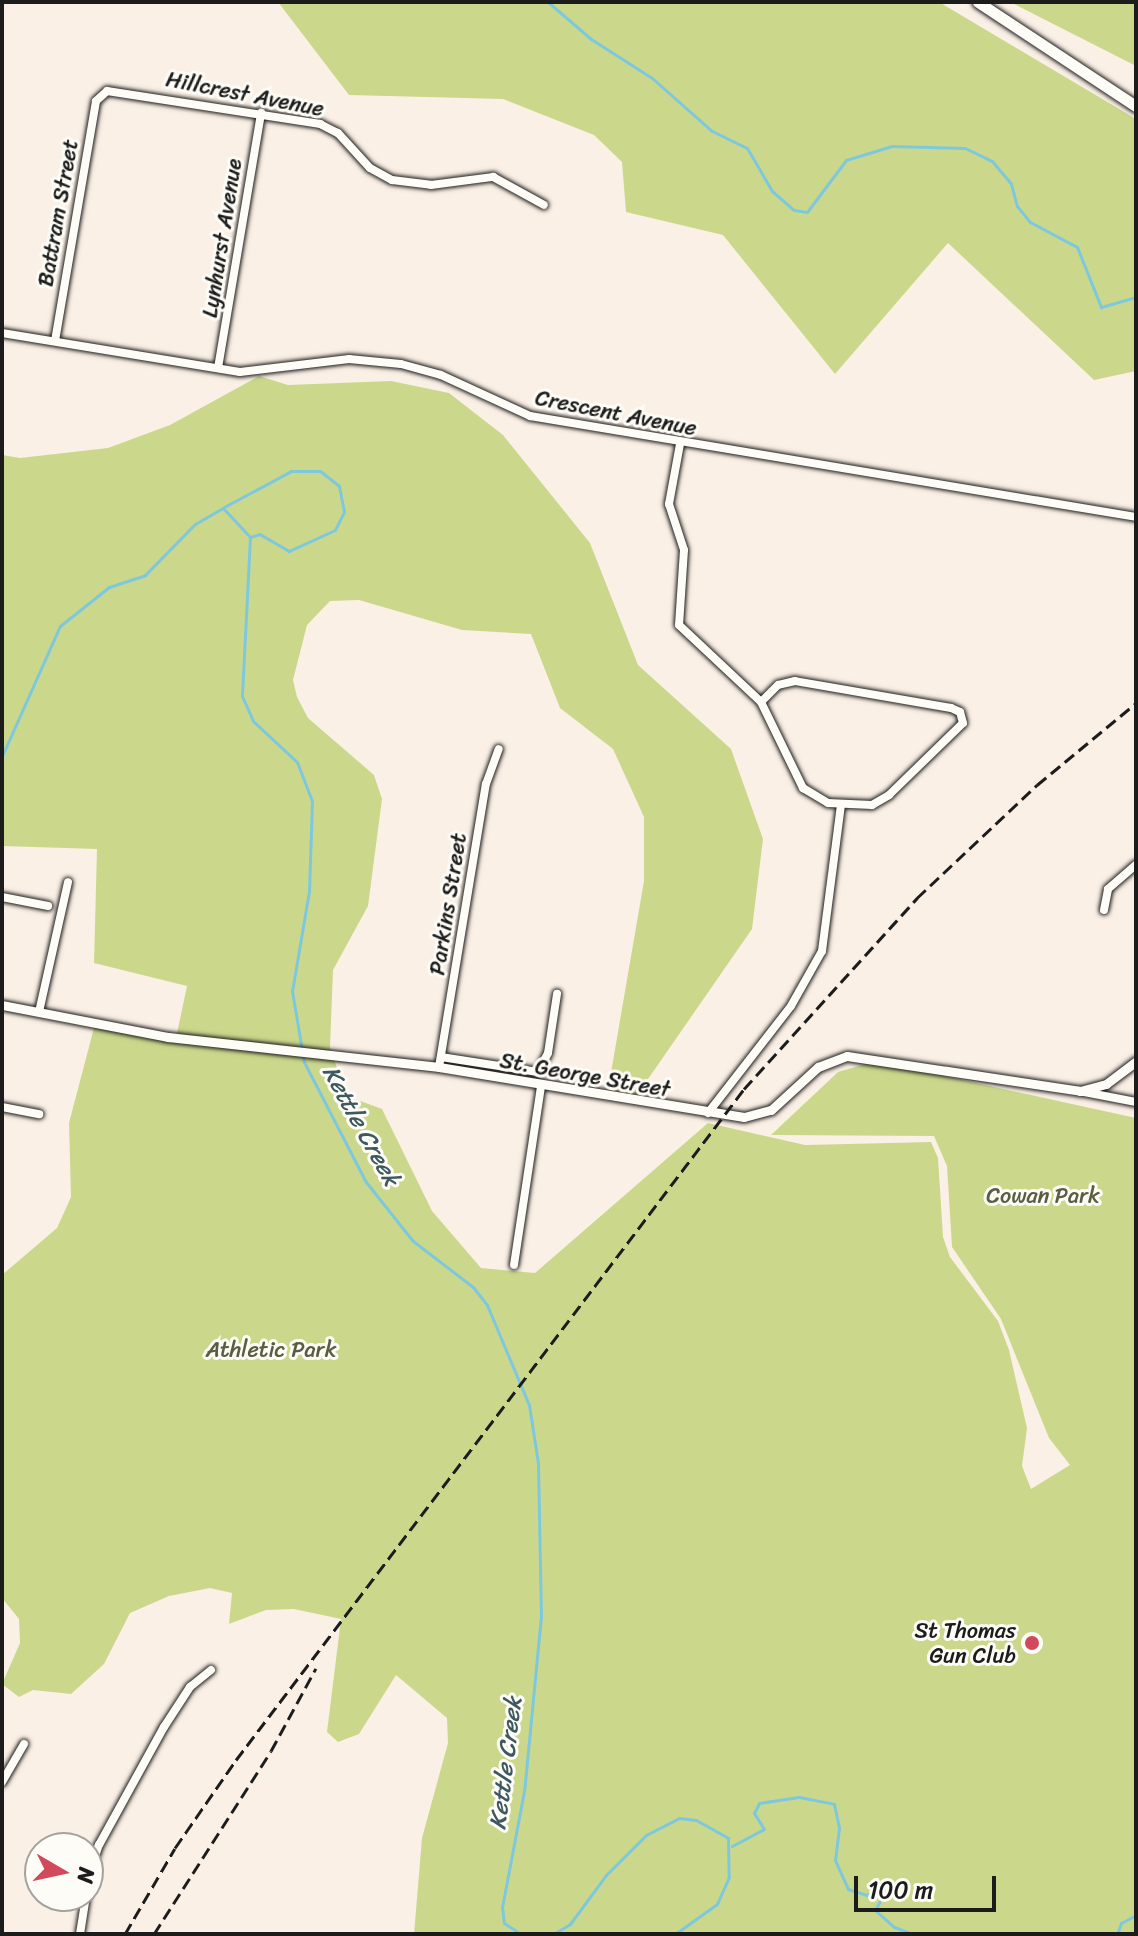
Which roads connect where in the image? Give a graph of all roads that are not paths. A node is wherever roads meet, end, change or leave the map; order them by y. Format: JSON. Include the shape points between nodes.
{"nodes":[{"id":1,"x":978,"y":2,"type":"edge"},
{"id":2,"x":102,"y":93,"type":"joint"},
{"id":3,"x":1136,"y":106,"type":"edge"},
{"id":4,"x":261,"y":113,"type":"junction"},
{"id":5,"x":544,"y":205,"type":"dead end"},
{"id":6,"x":2,"y":333,"type":"edge"},
{"id":7,"x":55,"y":341,"type":"junction"},
{"id":8,"x":218,"y":368,"type":"junction"},
{"id":9,"x":680,"y":444,"type":"junction"},
{"id":10,"x":1136,"y":517,"type":"edge"},
{"id":11,"x":761,"y":702,"type":"junction"},
{"id":12,"x":499,"y":749,"type":"dead end"},
{"id":13,"x":841,"y":805,"type":"junction"},
{"id":14,"x":1136,"y":865,"type":"edge"},
{"id":15,"x":68,"y":882,"type":"dead end"},
{"id":16,"x":2,"y":897,"type":"edge"},
{"id":17,"x":48,"y":906,"type":"dead end"},
{"id":18,"x":1104,"y":910,"type":"dead end"},
{"id":19,"x":557,"y":994,"type":"dead end"},
{"id":20,"x":2,"y":1005,"type":"edge"},
{"id":21,"x":39,"y":1012,"type":"junction"},
{"id":22,"x":1136,"y":1061,"type":"edge"},
{"id":23,"x":440,"y":1062,"type":"junction"},
{"id":24,"x":541,"y":1086,"type":"junction"},
{"id":25,"x":1074,"y":1090,"type":"junction"},
{"id":26,"x":1136,"y":1102,"type":"edge"},
{"id":27,"x":2,"y":1107,"type":"edge"},
{"id":28,"x":708,"y":1113,"type":"junction"},
{"id":29,"x":39,"y":1114,"type":"dead end"},
{"id":30,"x":514,"y":1265,"type":"dead end"},
{"id":31,"x":211,"y":1670,"type":"dead end"},
{"id":32,"x":24,"y":1744,"type":"dead end"},
{"id":33,"x":2,"y":1782,"type":"edge"},
{"id":34,"x":104,"y":1836,"type":"edge"},
{"id":35,"x":83,"y":1912,"type":"edge"},
{"id":36,"x":80,"y":1934,"type":"edge"}],
"edges":[{"from":1,"to":3,"type":"main road"},
{"from":2,"to":4,"type":"street","name":"Hillcrest Avenue","via":[[121,90]]},
{"from":2,"to":7,"type":"street","name":"Battram Street","via":[[94,112]]},
{"from":4,"to":5,"type":"street","name":"Hillcrest Avenue","via":[[333,129],[365,164],[392,180],[431,185],[493,177]]},
{"from":4,"to":8,"type":"street","name":"Lynhurst Avenue"},
{"from":6,"to":7,"type":"street","name":"Crescent Avenue"},
{"from":7,"to":8,"type":"street","name":"Crescent Avenue"},
{"from":8,"to":9,"type":"street","name":"Crescent Avenue","via":[[247,371],[359,359],[401,364],[441,375],[530,416]]},
{"from":9,"to":10,"type":"street","name":"Crescent Avenue"},
{"from":9,"to":11,"type":"street","via":[[669,504],[684,550],[679,625]]},
{"from":11,"to":13,"type":"street","via":[[797,781],[819,799]]},
{"from":11,"to":13,"type":"street","via":[[778,685],[795,681],[951,708],[962,715],[960,731],[889,795],[862,807]]},
{"from":12,"to":23,"type":"street","name":"Parkins Street","via":[[486,784]]},
{"from":13,"to":28,"type":"street","via":[[822,951],[791,1006]]},
{"from":14,"to":18,"type":"street","via":[[1108,889]]},
{"from":15,"to":21,"type":"street"},
{"from":16,"to":17,"type":"street"},
{"from":19,"to":23,"type":"street","via":[[548,1053],[538,1072]]},
{"from":20,"to":21,"type":"street","name":"St. George Street"},
{"from":21,"to":23,"type":"street","name":"St. George Street","via":[[168,1037]]},
{"from":22,"to":25,"type":"street","name":"St. George Street","via":[[1106,1084]]},
{"from":23,"to":24,"type":"street","name":"St. George Street"},
{"from":24,"to":28,"type":"street","name":"St. George Street"},
{"from":24,"to":30,"type":"street"},
{"from":25,"to":26,"type":"street"},
{"from":25,"to":28,"type":"street","name":"St. George Street","via":[[847,1056],[818,1067],[765,1113]]},
{"from":27,"to":29,"type":"street"},
{"from":31,"to":34,"type":"street","via":[[190,1687],[164,1727]]},
{"from":32,"to":33,"type":"street"},
{"from":35,"to":36,"type":"street"}]}
